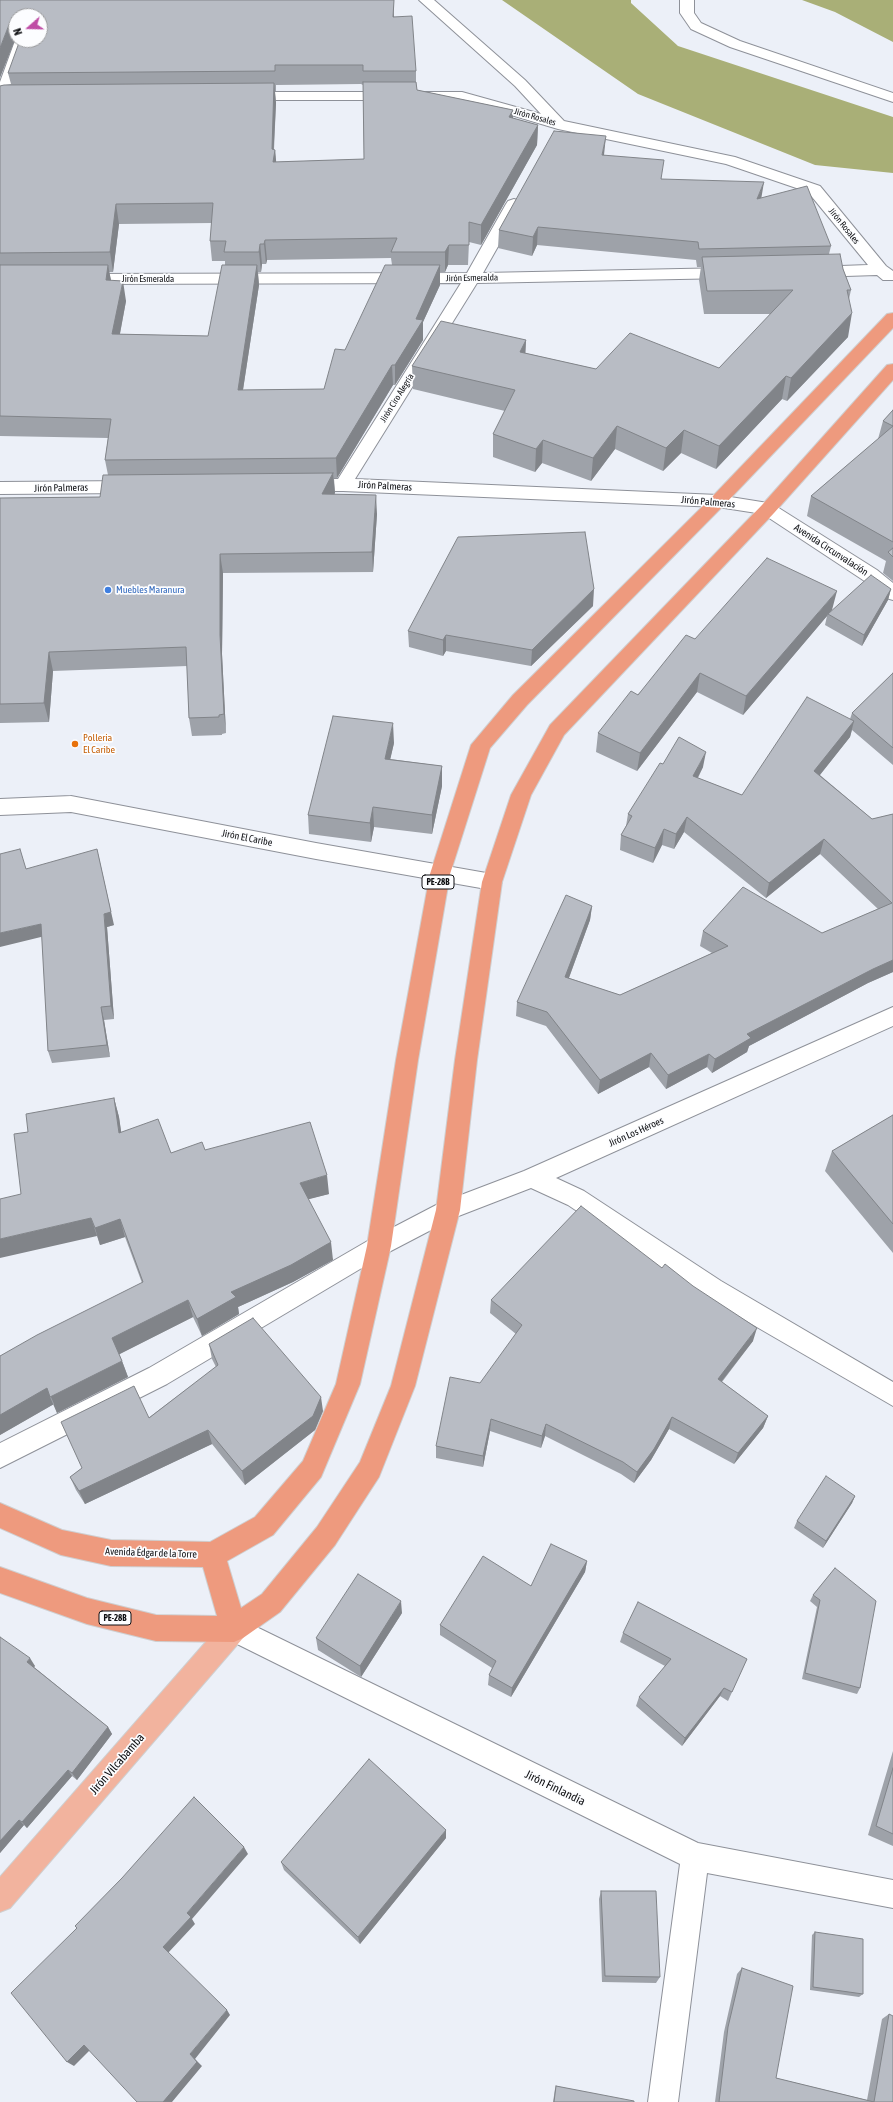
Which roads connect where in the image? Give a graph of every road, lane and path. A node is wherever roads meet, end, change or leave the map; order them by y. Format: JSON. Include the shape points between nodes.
{"nodes":[{"id":1,"x":426,"y":0,"type":"edge"},
{"id":2,"x":687,"y":0,"type":"edge"},
{"id":3,"x":19,"y":48,"type":"edge"},
{"id":4,"x":232,"y":96,"type":"edge"},
{"id":5,"x":17,"y":98,"type":"edge"},
{"id":6,"x":893,"y":98,"type":"edge"},
{"id":7,"x":0,"y":100,"type":"edge"},
{"id":8,"x":555,"y":130,"type":"junction"},
{"id":9,"x":521,"y":191,"type":"edge"},
{"id":10,"x":800,"y":272,"type":"edge"},
{"id":11,"x":744,"y":273,"type":"edge"},
{"id":12,"x":886,"y":274,"type":"edge"},
{"id":13,"x":472,"y":278,"type":"junction"},
{"id":14,"x":63,"y":279,"type":"edge"},
{"id":15,"x":893,"y":318,"type":"edge"},
{"id":16,"x":893,"y":369,"type":"edge"},
{"id":17,"x":343,"y":484,"type":"junction"},
{"id":18,"x":287,"y":485,"type":"edge"},
{"id":19,"x":147,"y":487,"type":"edge"},
{"id":20,"x":0,"y":488,"type":"edge"},
{"id":21,"x":718,"y":501,"type":"junction"},
{"id":22,"x":768,"y":509,"type":"junction"},
{"id":23,"x":893,"y":593,"type":"edge"},
{"id":24,"x":0,"y":807,"type":"edge"},
{"id":25,"x":440,"y":874,"type":"junction"},
{"id":26,"x":492,"y":882,"type":"junction"},
{"id":27,"x":893,"y":1016,"type":"edge"},
{"id":28,"x":532,"y":1178,"type":"junction"},
{"id":29,"x":448,"y":1210,"type":"junction"},
{"id":30,"x":379,"y":1246,"type":"junction"},
{"id":31,"x":893,"y":1395,"type":"edge"},
{"id":32,"x":0,"y":1456,"type":"edge"},
{"id":33,"x":0,"y":1515,"type":"edge"},
{"id":34,"x":212,"y":1555,"type":"junction"},
{"id":35,"x":0,"y":1580,"type":"edge"},
{"id":36,"x":234,"y":1629,"type":"junction"},
{"id":37,"x":695,"y":1857,"type":"junction"},
{"id":38,"x":893,"y":1894,"type":"edge"},
{"id":39,"x":0,"y":1898,"type":"edge"},
{"id":40,"x":663,"y":2102,"type":"edge"}],
"edges":[{"from":1,"to":8,"type":"street","via":[[520,83]]},
{"from":2,"to":6,"type":"street","via":[[687,13],[696,26],[735,44]]},
{"from":3,"to":7,"type":"street"},
{"from":4,"to":8,"type":"street","name":"Jirón Rosales","via":[[462,96]]},
{"from":5,"to":7,"type":"street"},
{"from":8,"to":12,"type":"street","name":"Jirón Rosales","via":[[730,160],[814,189]]},
{"from":9,"to":13,"type":"street","name":"Jirón Ciro Alegría"},
{"from":10,"to":12,"type":"street"},
{"from":11,"to":13,"type":"street","name":"Jirón Esmeralda"},
{"from":13,"to":14,"type":"street","name":"Jirón Esmeralda"},
{"from":13,"to":17,"type":"street","name":"Jirón Ciro Alegría"},
{"from":15,"to":21,"type":"highway","number":"PE-28B"},
{"from":16,"to":22,"type":"highway"},
{"from":17,"to":18,"type":"street","name":"Jirón Palmeras"},
{"from":17,"to":21,"type":"street","name":"Jirón Palmeras"},
{"from":19,"to":20,"type":"street","name":"Jirón Palmeras"},
{"from":21,"to":22,"type":"street","name":"Jirón Palmeras"},
{"from":21,"to":25,"type":"highway","number":"PE-28B","via":[[520,700],[481,745]]},
{"from":22,"to":23,"type":"street","name":"Avenida Circunvalación"},
{"from":22,"to":26,"type":"highway","via":[[557,730],[521,794]]},
{"from":24,"to":25,"type":"street","name":"Jirón El Caribe","via":[[71,804]]},
{"from":25,"to":26,"type":"street","name":"Jirón El Caribe"},
{"from":25,"to":30,"type":"highway","number":"PE-28B","via":[[407,1060]]},
{"from":26,"to":29,"type":"highway","via":[[466,1060]]},
{"from":27,"to":28,"type":"street","name":"Jirón Los Héroes"},
{"from":28,"to":29,"type":"street","name":"Jirón Los Héroes"},
{"from":28,"to":31,"type":"street","via":[[576,1198],[713,1289]]},
{"from":29,"to":30,"type":"street","name":"Jirón Los Héroes"},
{"from":29,"to":36,"type":"highway","via":[[403,1386],[370,1469],[326,1536],[271,1603]]},
{"from":30,"to":32,"type":"street","name":"Jirón Los Héroes","via":[[158,1376]]},
{"from":30,"to":34,"type":"highway","number":"PE-28B","via":[[348,1384],[312,1469],[264,1526]]},
{"from":33,"to":34,"type":"highway","name":"Avenida Édgar de la Torre","via":[[61,1542],[111,1553]]},
{"from":34,"to":36,"type":"highway"},
{"from":35,"to":36,"type":"highway","number":"PE-28B","via":[[87,1611],[156,1628]]},
{"from":36,"to":37,"type":"street","name":"Jirón Finlandia"},
{"from":36,"to":39,"type":"main road","name":"Jirón Vilcabamba"},
{"from":37,"to":38,"type":"street","name":"Jirón Finlandia"},
{"from":37,"to":40,"type":"street"}]}
